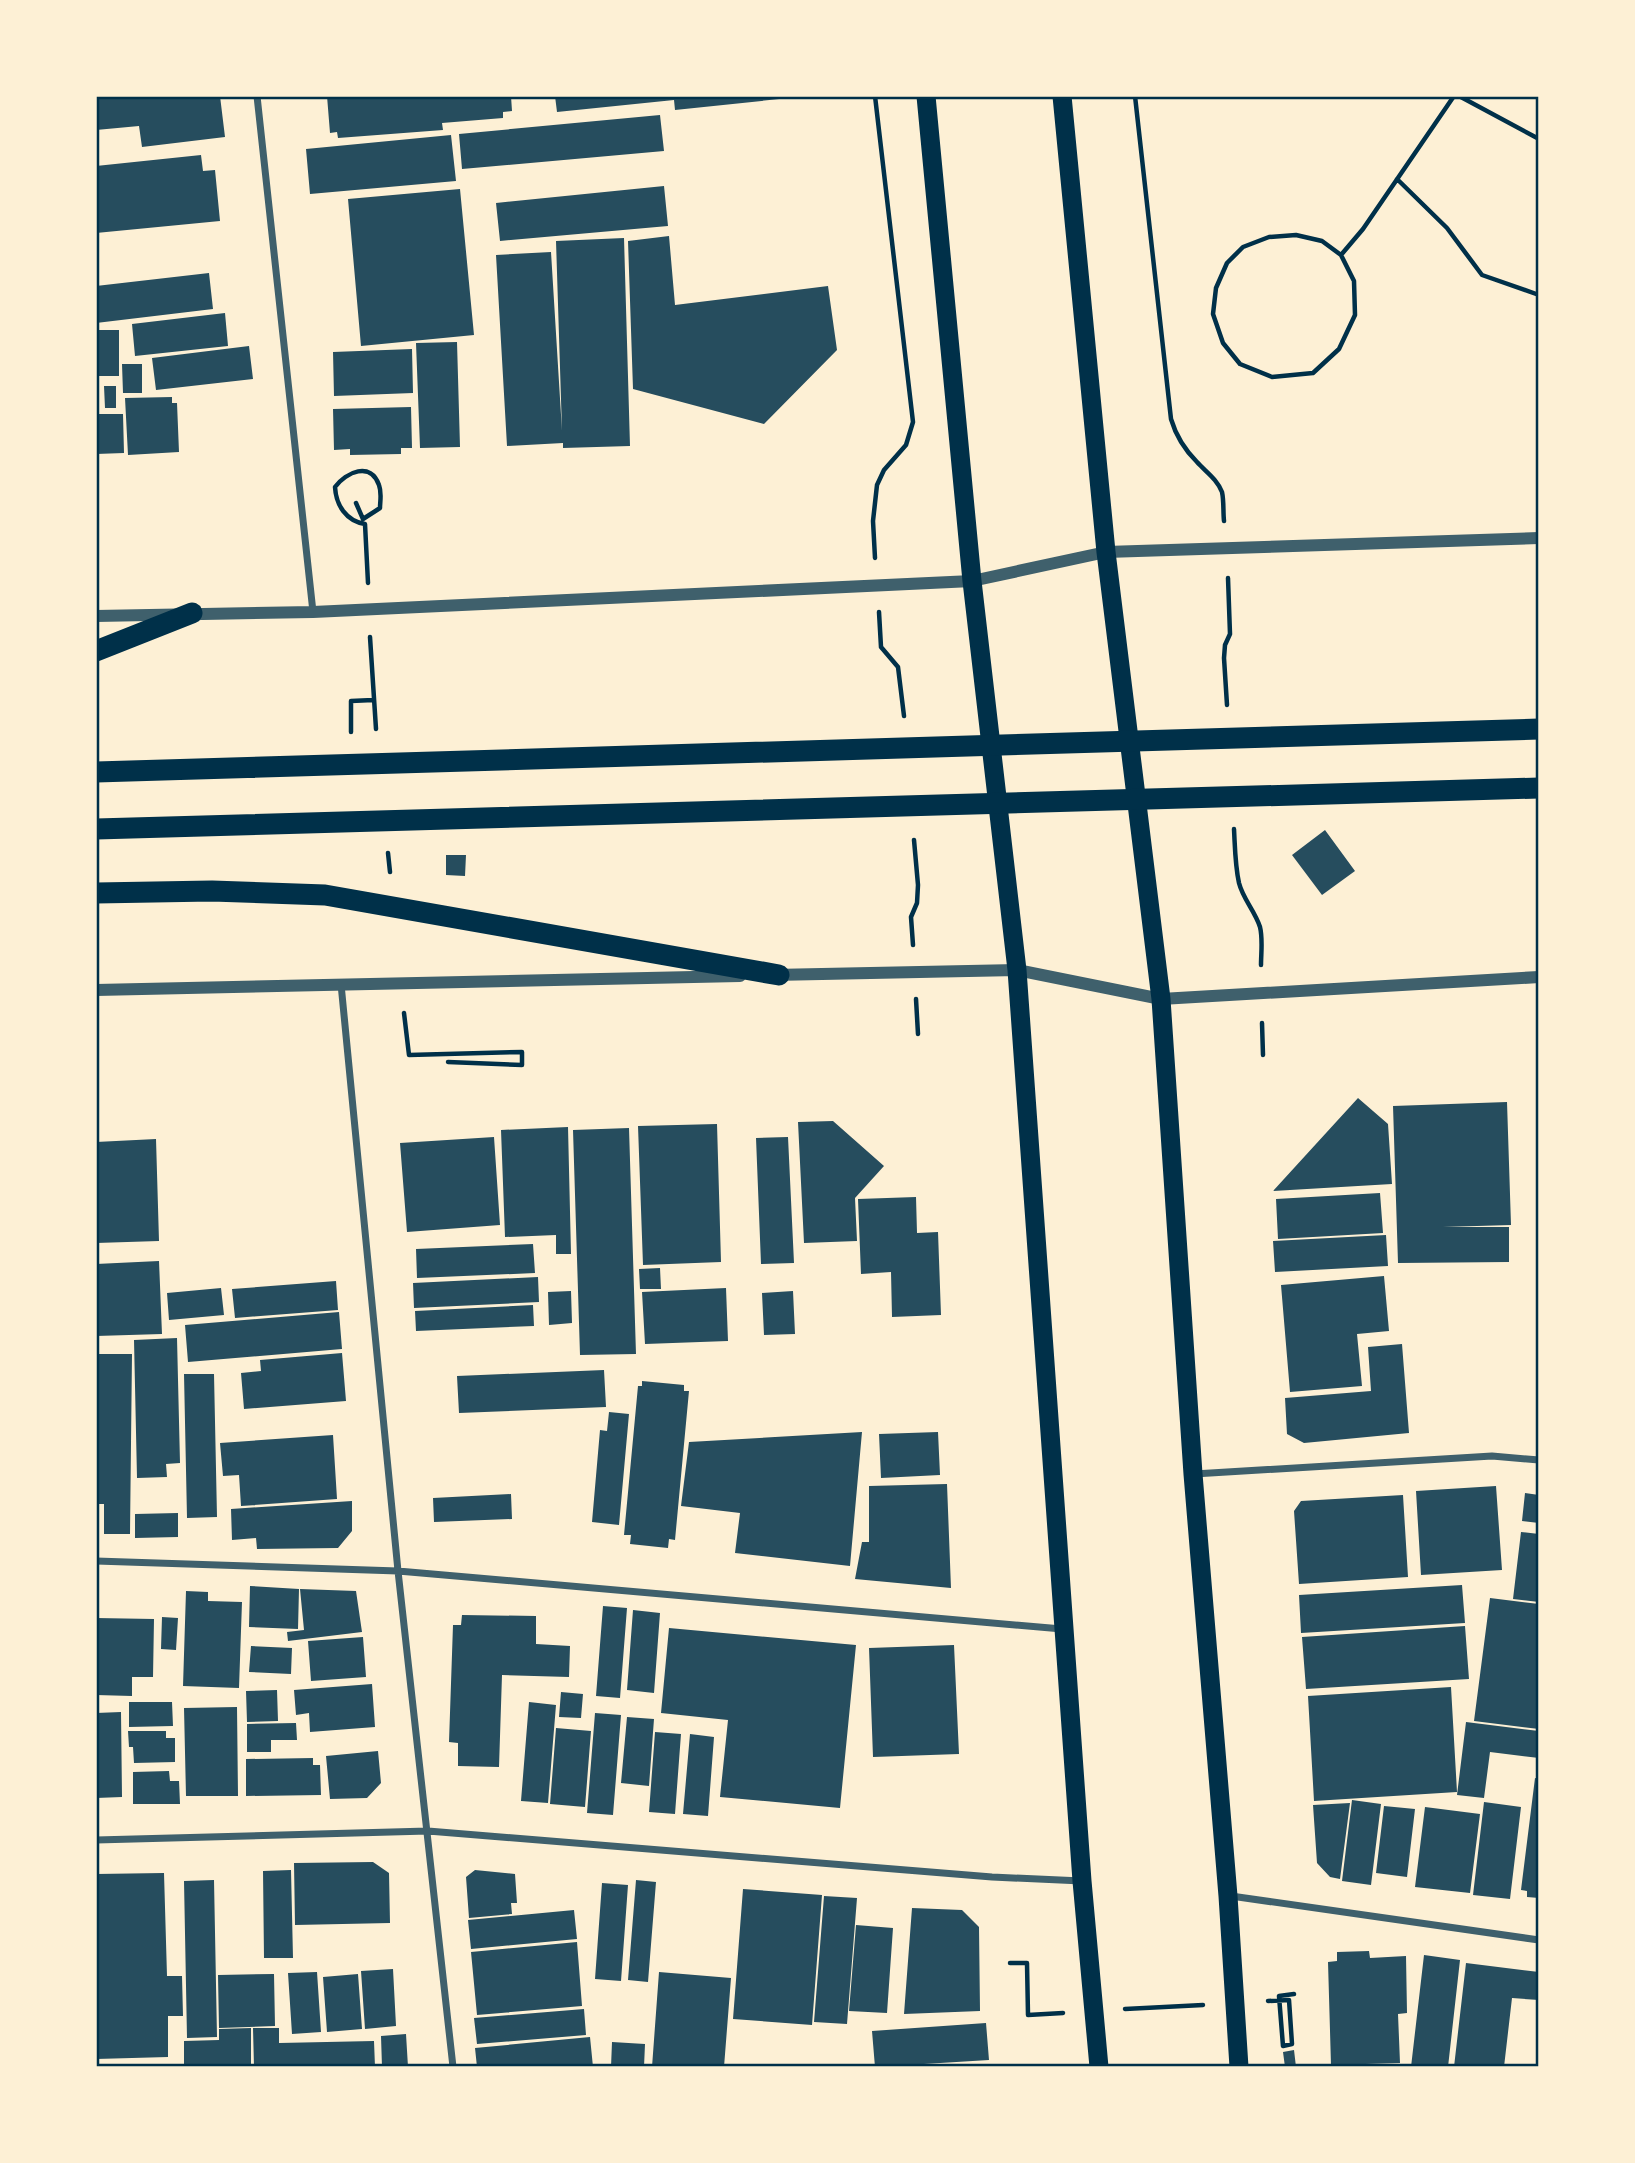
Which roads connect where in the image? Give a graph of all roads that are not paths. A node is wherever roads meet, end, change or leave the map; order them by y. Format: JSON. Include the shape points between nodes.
{"nodes":[{"id":1,"x":257,"y":96,"type":"edge"},
{"id":2,"x":926,"y":96,"type":"edge"},
{"id":3,"x":1062,"y":96,"type":"edge"},
{"id":4,"x":1539,"y":538,"type":"edge"},
{"id":5,"x":1106,"y":552,"type":"junction"},
{"id":6,"x":972,"y":581,"type":"junction"},
{"id":7,"x":313,"y":612,"type":"junction"},
{"id":8,"x":192,"y":613,"type":"junction"},
{"id":9,"x":96,"y":616,"type":"edge"},
{"id":10,"x":96,"y":651,"type":"edge"},
{"id":11,"x":1539,"y":729,"type":"edge"},
{"id":12,"x":96,"y":772,"type":"edge"},
{"id":13,"x":1539,"y":788,"type":"edge"},
{"id":14,"x":96,"y":829,"type":"edge"},
{"id":15,"x":96,"y":893,"type":"edge"},
{"id":16,"x":1017,"y":970,"type":"junction"},
{"id":17,"x":779,"y":975,"type":"junction"},
{"id":18,"x":1539,"y":977,"type":"edge"},
{"id":19,"x":341,"y":984,"type":"junction"},
{"id":20,"x":96,"y":990,"type":"edge"},
{"id":21,"x":1161,"y":999,"type":"junction"},
{"id":22,"x":1539,"y":1461,"type":"edge"},
{"id":23,"x":1193,"y":1474,"type":"junction"},
{"id":24,"x":96,"y":1561,"type":"edge"},
{"id":25,"x":398,"y":1571,"type":"junction"},
{"id":26,"x":1064,"y":1630,"type":"junction"},
{"id":27,"x":428,"y":1831,"type":"junction"},
{"id":28,"x":96,"y":1840,"type":"edge"},
{"id":29,"x":1082,"y":1881,"type":"junction"},
{"id":30,"x":1228,"y":1896,"type":"junction"},
{"id":31,"x":1539,"y":1940,"type":"edge"},
{"id":32,"x":453,"y":2067,"type":"edge"},
{"id":33,"x":1099,"y":2067,"type":"edge"},
{"id":34,"x":1239,"y":2067,"type":"edge"}],
"edges":[{"from":1,"to":7,"type":"street"},
{"from":2,"to":6,"type":"highway"},
{"from":3,"to":5,"type":"highway"},
{"from":4,"to":5,"type":"street"},
{"from":5,"to":6,"type":"street"},
{"from":5,"to":21,"type":"highway"},
{"from":6,"to":7,"type":"street"},
{"from":6,"to":16,"type":"highway"},
{"from":7,"to":8,"type":"street"},
{"from":8,"to":9,"type":"street"},
{"from":8,"to":10,"type":"highway"},
{"from":11,"to":12,"type":"highway"},
{"from":13,"to":14,"type":"highway"},
{"from":15,"to":17,"type":"highway","via":[[324,895]]},
{"from":16,"to":17,"type":"street"},
{"from":16,"to":21,"type":"street"},
{"from":16,"to":26,"type":"highway"},
{"from":17,"to":19,"type":"street"},
{"from":18,"to":21,"type":"street"},
{"from":19,"to":20,"type":"street"},
{"from":19,"to":25,"type":"street"},
{"from":21,"to":23,"type":"highway"},
{"from":22,"to":23,"type":"street","via":[[1492,1456]]},
{"from":23,"to":30,"type":"highway"},
{"from":24,"to":25,"type":"street"},
{"from":25,"to":26,"type":"street"},
{"from":25,"to":27,"type":"street"},
{"from":26,"to":29,"type":"highway"},
{"from":27,"to":28,"type":"street"},
{"from":27,"to":29,"type":"street"},
{"from":27,"to":32,"type":"street"},
{"from":29,"to":33,"type":"highway"},
{"from":30,"to":31,"type":"street"},
{"from":30,"to":34,"type":"highway"}]}
